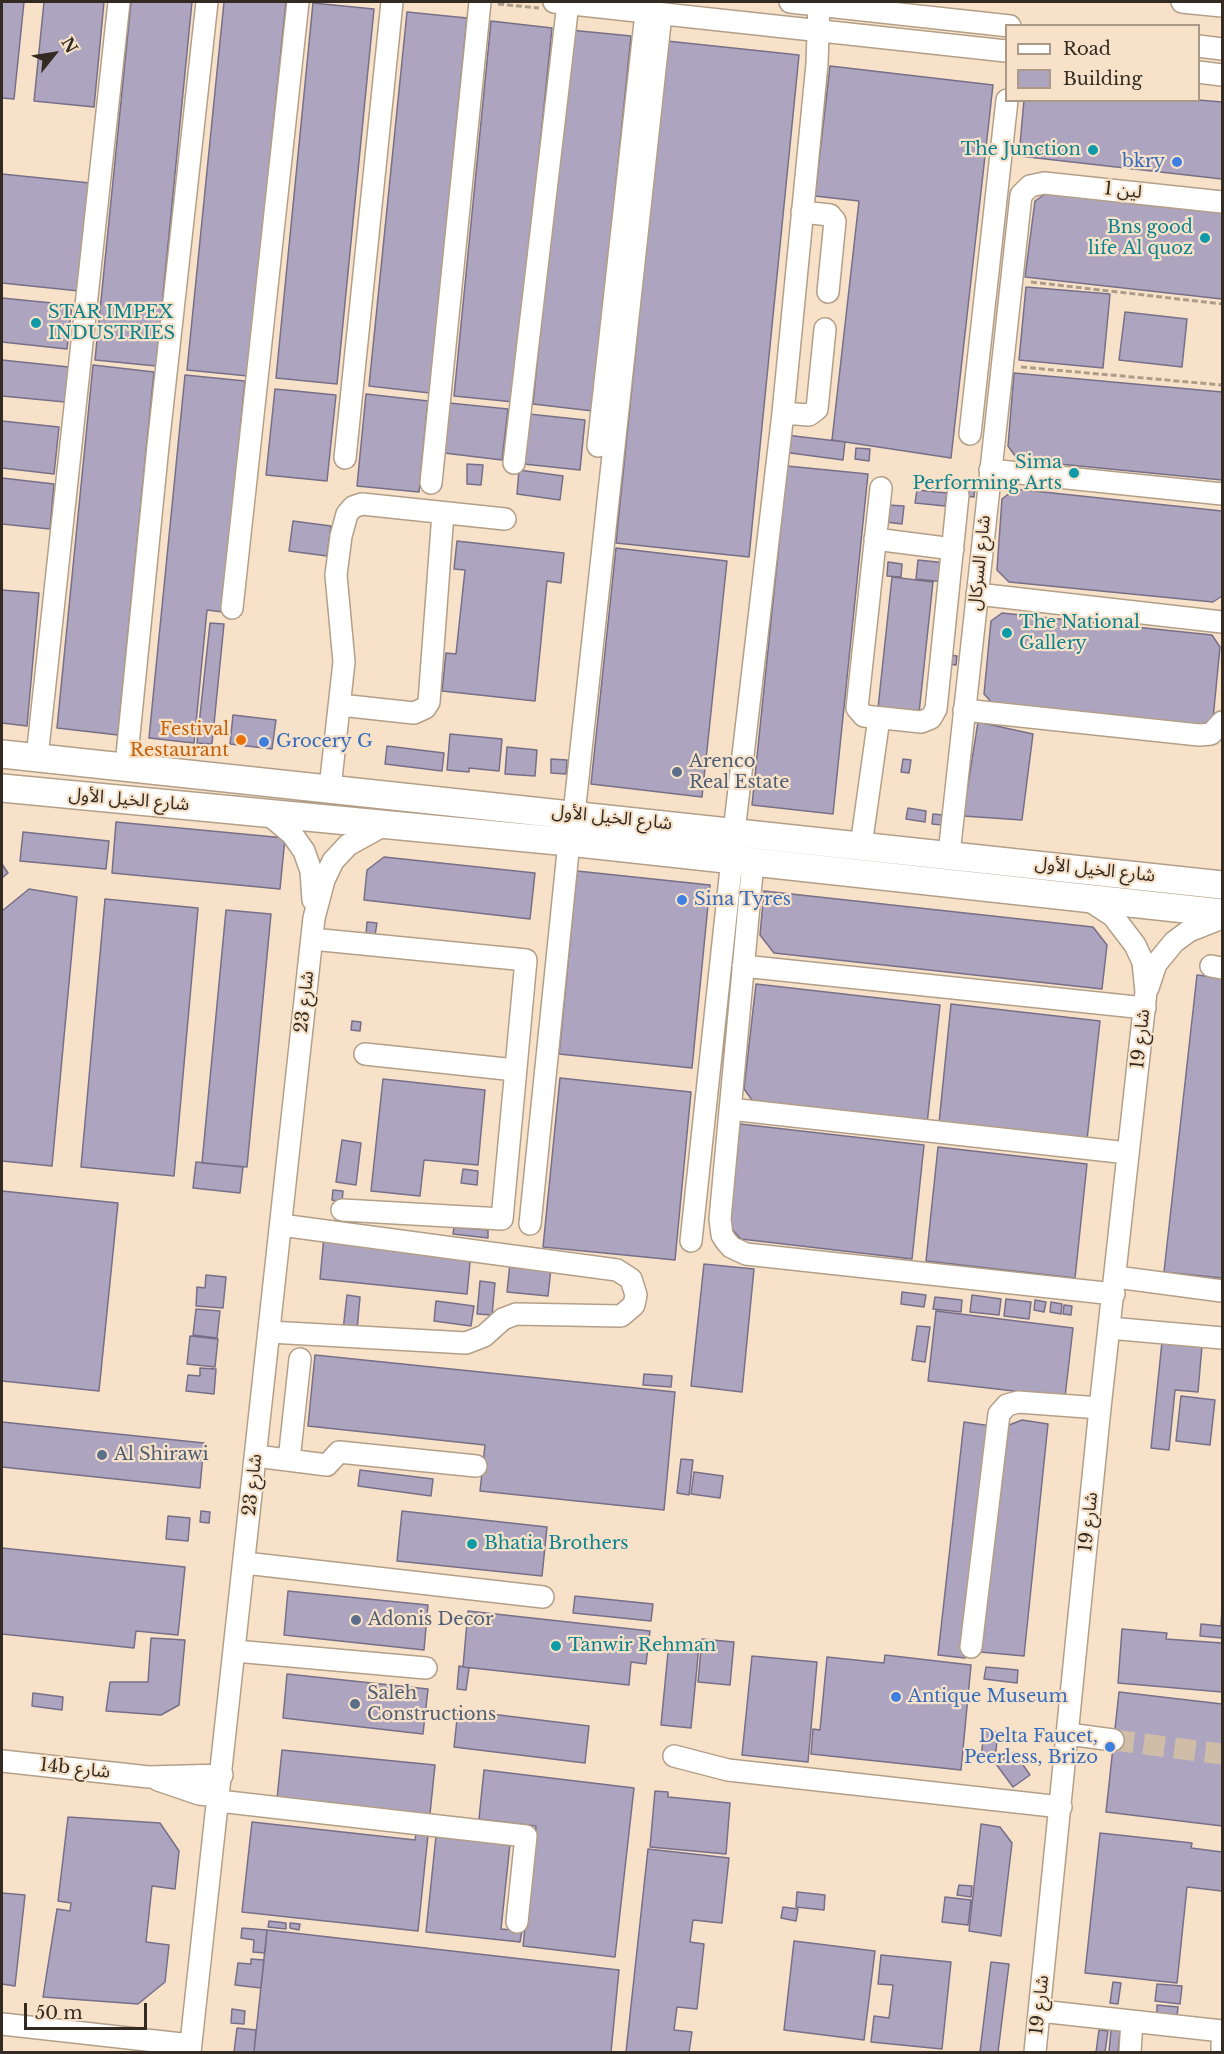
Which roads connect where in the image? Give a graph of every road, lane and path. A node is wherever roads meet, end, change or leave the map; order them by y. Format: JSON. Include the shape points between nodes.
{"nodes":[{"id":1,"x":119,"y":2,"type":"edge"},
{"id":2,"x":207,"y":2,"type":"edge"},
{"id":3,"x":298,"y":2,"type":"edge"},
{"id":4,"x":392,"y":2,"type":"edge"},
{"id":5,"x":480,"y":2,"type":"edge"},
{"id":6,"x":561,"y":2,"type":"edge"},
{"id":7,"x":790,"y":2,"type":"edge"},
{"id":8,"x":1182,"y":2,"type":"edge"},
{"id":9,"x":819,"y":3,"type":"edge"},
{"id":10,"x":1222,"y":6,"type":"edge"},
{"id":11,"x":653,"y":13,"type":"junction"},
{"id":12,"x":1005,"y":25,"type":"edge"},
{"id":13,"x":818,"y":31,"type":"junction"},
{"id":14,"x":1200,"y":46,"type":"edge"},
{"id":15,"x":1222,"y":49,"type":"edge"},
{"id":16,"x":1005,"y":51,"type":"edge"},
{"id":17,"x":1200,"y":72,"type":"edge"},
{"id":18,"x":1222,"y":75,"type":"edge"},
{"id":19,"x":1007,"y":102,"type":"edge"},
{"id":20,"x":1025,"y":190,"type":"joint"},
{"id":21,"x":1222,"y":202,"type":"edge"},
{"id":22,"x":802,"y":212,"type":"junction"},
{"id":23,"x":1010,"y":279,"type":"junction"},
{"id":24,"x":828,"y":292,"type":"dead end"},
{"id":25,"x":1222,"y":304,"type":"edge"},
{"id":26,"x":825,"y":329,"type":"dead end"},
{"id":27,"x":1001,"y":365,"type":"junction"},
{"id":28,"x":1222,"y":385,"type":"edge"},
{"id":29,"x":783,"y":413,"type":"junction"},
{"id":30,"x":970,"y":434,"type":"dead end"},
{"id":31,"x":598,"y":446,"type":"dead end"},
{"id":32,"x":345,"y":459,"type":"dead end"},
{"id":33,"x":514,"y":463,"type":"dead end"},
{"id":34,"x":990,"y":470,"type":"junction"},
{"id":35,"x":431,"y":483,"type":"dead end"},
{"id":36,"x":881,"y":488,"type":"dead end"},
{"id":37,"x":1222,"y":494,"type":"edge"},
{"id":38,"x":958,"y":495,"type":"dead end"},
{"id":39,"x":443,"y":513,"type":"junction"},
{"id":40,"x":505,"y":519,"type":"dead end"},
{"id":41,"x":875,"y":539,"type":"junction"},
{"id":42,"x":952,"y":549,"type":"junction"},
{"id":43,"x":977,"y":594,"type":"junction"},
{"id":44,"x":232,"y":608,"type":"dead end"},
{"id":45,"x":1222,"y":622,"type":"edge"},
{"id":46,"x":340,"y":705,"type":"junction"},
{"id":47,"x":964,"y":710,"type":"junction"},
{"id":48,"x":879,"y":718,"type":"junction"},
{"id":49,"x":1222,"y":722,"type":"edge"},
{"id":50,"x":2,"y":754,"type":"edge"},
{"id":51,"x":37,"y":757,"type":"junction"},
{"id":52,"x":126,"y":765,"type":"junction"},
{"id":53,"x":2,"y":788,"type":"edge"},
{"id":54,"x":330,"y":788,"type":"junction"},
{"id":55,"x":267,"y":813,"type":"junction"},
{"id":56,"x":574,"y":814,"type":"junction"},
{"id":57,"x":386,"y":824,"type":"junction"},
{"id":58,"x":734,"y":832,"type":"junction"},
{"id":59,"x":569,"y":842,"type":"junction"},
{"id":60,"x":861,"y":846,"type":"junction"},
{"id":61,"x":949,"y":854,"type":"junction"},
{"id":62,"x":742,"y":860,"type":"junction"},
{"id":63,"x":1222,"y":885,"type":"edge"},
{"id":64,"x":1081,"y":896,"type":"junction"},
{"id":65,"x":1222,"y":912,"type":"edge"},
{"id":66,"x":314,"y":918,"type":"junction"},
{"id":67,"x":1222,"y":918,"type":"edge"},
{"id":68,"x":312,"y":939,"type":"junction"},
{"id":69,"x":743,"y":966,"type":"junction"},
{"id":70,"x":1145,"y":1000,"type":"junction"},
{"id":71,"x":365,"y":1054,"type":"dead end"},
{"id":72,"x":515,"y":1070,"type":"junction"},
{"id":73,"x":730,"y":1109,"type":"junction"},
{"id":74,"x":1128,"y":1154,"type":"junction"},
{"id":75,"x":342,"y":1210,"type":"dead end"},
{"id":76,"x":530,"y":1224,"type":"dead end"},
{"id":77,"x":281,"y":1226,"type":"junction"},
{"id":78,"x":691,"y":1241,"type":"dead end"},
{"id":79,"x":1115,"y":1285,"type":"junction"},
{"id":80,"x":1222,"y":1291,"type":"edge"},
{"id":81,"x":1110,"y":1328,"type":"junction"},
{"id":82,"x":270,"y":1332,"type":"junction"},
{"id":83,"x":1222,"y":1338,"type":"edge"},
{"id":84,"x":300,"y":1359,"type":"dead end"},
{"id":85,"x":1100,"y":1408,"type":"junction"},
{"id":86,"x":256,"y":1456,"type":"junction"},
{"id":87,"x":290,"y":1460,"type":"junction"},
{"id":88,"x":476,"y":1466,"type":"dead end"},
{"id":89,"x":245,"y":1563,"type":"junction"},
{"id":90,"x":543,"y":1597,"type":"dead end"},
{"id":91,"x":971,"y":1647,"type":"dead end"},
{"id":92,"x":235,"y":1651,"type":"junction"},
{"id":93,"x":426,"y":1668,"type":"dead end"},
{"id":94,"x":1068,"y":1734,"type":"junction"},
{"id":95,"x":1113,"y":1740,"type":"tunnel mouth"},
{"id":96,"x":674,"y":1756,"type":"dead end"},
{"id":97,"x":2,"y":1761,"type":"edge"},
{"id":98,"x":222,"y":1775,"type":"junction"},
{"id":99,"x":149,"y":1777,"type":"junction"},
{"id":100,"x":219,"y":1799,"type":"junction"},
{"id":101,"x":1061,"y":1807,"type":"junction"},
{"id":102,"x":517,"y":1922,"type":"dead end"},
{"id":103,"x":1040,"y":2012,"type":"junction"},
{"id":104,"x":1132,"y":2021,"type":"junction"},
{"id":105,"x":2,"y":2024,"type":"edge"},
{"id":106,"x":1222,"y":2031,"type":"edge"},
{"id":107,"x":1222,"y":2043,"type":"edge"},
{"id":108,"x":190,"y":2049,"type":"edge"},
{"id":109,"x":1035,"y":2052,"type":"edge"},
{"id":110,"x":1130,"y":2052,"type":"edge"},
{"id":111,"x":1222,"y":2052,"type":"edge"}],
"edges":[{"from":1,"to":51,"type":"street"},
{"from":2,"to":52,"type":"street"},
{"from":3,"to":44,"type":"street"},
{"from":4,"to":32,"type":"street"},
{"from":5,"to":35,"type":"street"},
{"from":6,"to":11,"type":"street"},
{"from":6,"to":33,"type":"street"},
{"from":7,"to":9,"type":"street"},
{"from":8,"to":10,"type":"street"},
{"from":9,"to":12,"type":"street"},
{"from":9,"to":13,"type":"street"},
{"from":11,"to":13,"type":"street"},
{"from":11,"to":31,"type":"street"},
{"from":11,"to":56,"type":"street"},
{"from":13,"to":16,"type":"street"},
{"from":13,"to":22,"type":"street"},
{"from":14,"to":15,"type":"street"},
{"from":17,"to":18,"type":"street"},
{"from":19,"to":30,"type":"street"},
{"from":20,"to":21,"type":"street","name":"لين 1","via":[[1044,183]]},
{"from":20,"to":23,"type":"street","name":"شارع السركال","via":[[1018,202]]},
{"from":22,"to":24,"type":"street","via":[[830,215],[835,221]]},
{"from":22,"to":29,"type":"street"},
{"from":23,"to":25,"type":"path"},
{"from":23,"to":27,"type":"street","name":"شارع السركال"},
{"from":26,"to":29,"type":"street","via":[[817,409],[809,415]]},
{"from":27,"to":28,"type":"path"},
{"from":27,"to":34,"type":"street","name":"شارع السركال"},
{"from":29,"to":58,"type":"street"},
{"from":34,"to":37,"type":"street"},
{"from":34,"to":43,"type":"street","name":"شارع السركال"},
{"from":36,"to":41,"type":"street"},
{"from":38,"to":42,"type":"street"},
{"from":39,"to":40,"type":"street"},
{"from":39,"to":46,"type":"street","via":[[429,702],[414,713]]},
{"from":39,"to":46,"type":"street","via":[[362,504],[347,514],[336,574],[344,646]]},
{"from":41,"to":42,"type":"street"},
{"from":41,"to":48,"type":"street","via":[[856,708],[861,715]]},
{"from":42,"to":48,"type":"street","via":[[934,714],[921,722]]},
{"from":43,"to":45,"type":"street"},
{"from":43,"to":47,"type":"street","name":"شارع السركال"},
{"from":46,"to":54,"type":"street"},
{"from":47,"to":49,"type":"street","via":[[1205,735],[1216,731]]},
{"from":47,"to":61,"type":"street","name":"شارع السركال"},
{"from":48,"to":60,"type":"street"},
{"from":50,"to":51,"type":"main road","name":"شارع الخيل الأول"},
{"from":51,"to":52,"type":"main road","name":"شارع الخيل الأول"},
{"from":52,"to":54,"type":"main road","name":"شارع الخيل الأول"},
{"from":53,"to":55,"type":"main road","name":"شارع الخيل الأول"},
{"from":54,"to":56,"type":"main road","name":"شارع الخيل الأول"},
{"from":55,"to":57,"type":"main road","name":"شارع الخيل الأول"},
{"from":55,"to":66,"type":"street","name":"شارع 23","via":[[292,834],[304,851],[311,870]]},
{"from":56,"to":58,"type":"main road","name":"شارع الخيل الأول"},
{"from":57,"to":59,"type":"main road","name":"شارع الخيل الأول"},
{"from":57,"to":66,"type":"street","name":"شارع 23","via":[[348,845],[333,861]]},
{"from":58,"to":60,"type":"main road","name":"شارع الخيل الأول"},
{"from":59,"to":62,"type":"main road","name":"شارع الخيل الأول"},
{"from":59,"to":76,"type":"street"},
{"from":60,"to":61,"type":"main road","name":"شارع الخيل الأول"},
{"from":61,"to":63,"type":"main road","name":"شارع الخيل الأول"},
{"from":62,"to":64,"type":"main road","name":"شارع الخيل الأول"},
{"from":62,"to":69,"type":"street"},
{"from":62,"to":78,"type":"street"},
{"from":64,"to":65,"type":"main road","name":"شارع الخيل الأول"},
{"from":64,"to":70,"type":"street","name":"شارع 19","via":[[1113,916],[1125,929],[1143,962]]},
{"from":66,"to":68,"type":"street","name":"شارع 23"},
{"from":67,"to":70,"type":"street","name":"شارع 19","via":[[1189,931],[1174,942],[1156,964]]},
{"from":68,"to":72,"type":"street","via":[[526,960]]},
{"from":68,"to":77,"type":"street","name":"شارع 23"},
{"from":69,"to":70,"type":"street"},
{"from":69,"to":73,"type":"street"},
{"from":70,"to":74,"type":"street","name":"شارع 19"},
{"from":71,"to":72,"type":"street"},
{"from":72,"to":75,"type":"street","via":[[502,1219]]},
{"from":73,"to":74,"type":"street"},
{"from":73,"to":79,"type":"street","via":[[720,1227],[726,1241],[738,1251]]},
{"from":74,"to":79,"type":"street","name":"شارع 19"},
{"from":77,"to":82,"type":"street","name":"شارع 23"},
{"from":77,"to":82,"type":"street","via":[[617,1270],[631,1279],[636,1295],[634,1305],[621,1316],[516,1314],[466,1343]]},
{"from":79,"to":80,"type":"street"},
{"from":79,"to":81,"type":"street","name":"شارع 19"},
{"from":81,"to":83,"type":"street"},
{"from":81,"to":85,"type":"street","name":"شارع 19"},
{"from":82,"to":86,"type":"street","name":"شارع 23"},
{"from":84,"to":87,"type":"street"},
{"from":85,"to":91,"type":"street","via":[[1018,1402],[1007,1405],[999,1414]]},
{"from":85,"to":94,"type":"street","name":"شارع 19"},
{"from":86,"to":87,"type":"street"},
{"from":86,"to":89,"type":"street","name":"شارع 23"},
{"from":87,"to":88,"type":"street","via":[[327,1465],[339,1452]]},
{"from":89,"to":90,"type":"street"},
{"from":89,"to":92,"type":"street","name":"شارع 23"},
{"from":92,"to":93,"type":"street"},
{"from":92,"to":98,"type":"street","name":"شارع 23"},
{"from":94,"to":95,"type":"street"},
{"from":94,"to":101,"type":"street","name":"شارع 19"},
{"from":96,"to":101,"type":"street","via":[[728,1770]]},
{"from":97,"to":99,"type":"street","name":"14b شارع"},
{"from":98,"to":99,"type":"street","name":"14b شارع"},
{"from":98,"to":100,"type":"street","name":"شارع 23"},
{"from":99,"to":100,"type":"street","name":"14b شارع"},
{"from":100,"to":102,"type":"street","name":"14b شارع","via":[[526,1836]]},
{"from":100,"to":108,"type":"street","name":"شارع 23"},
{"from":101,"to":103,"type":"street","name":"شارع 19"},
{"from":103,"to":104,"type":"street"},
{"from":103,"to":109,"type":"street","name":"شارع 19"},
{"from":104,"to":106,"type":"street"},
{"from":104,"to":110,"type":"street"},
{"from":105,"to":108,"type":"street"},
{"from":107,"to":111,"type":"street"}]}
